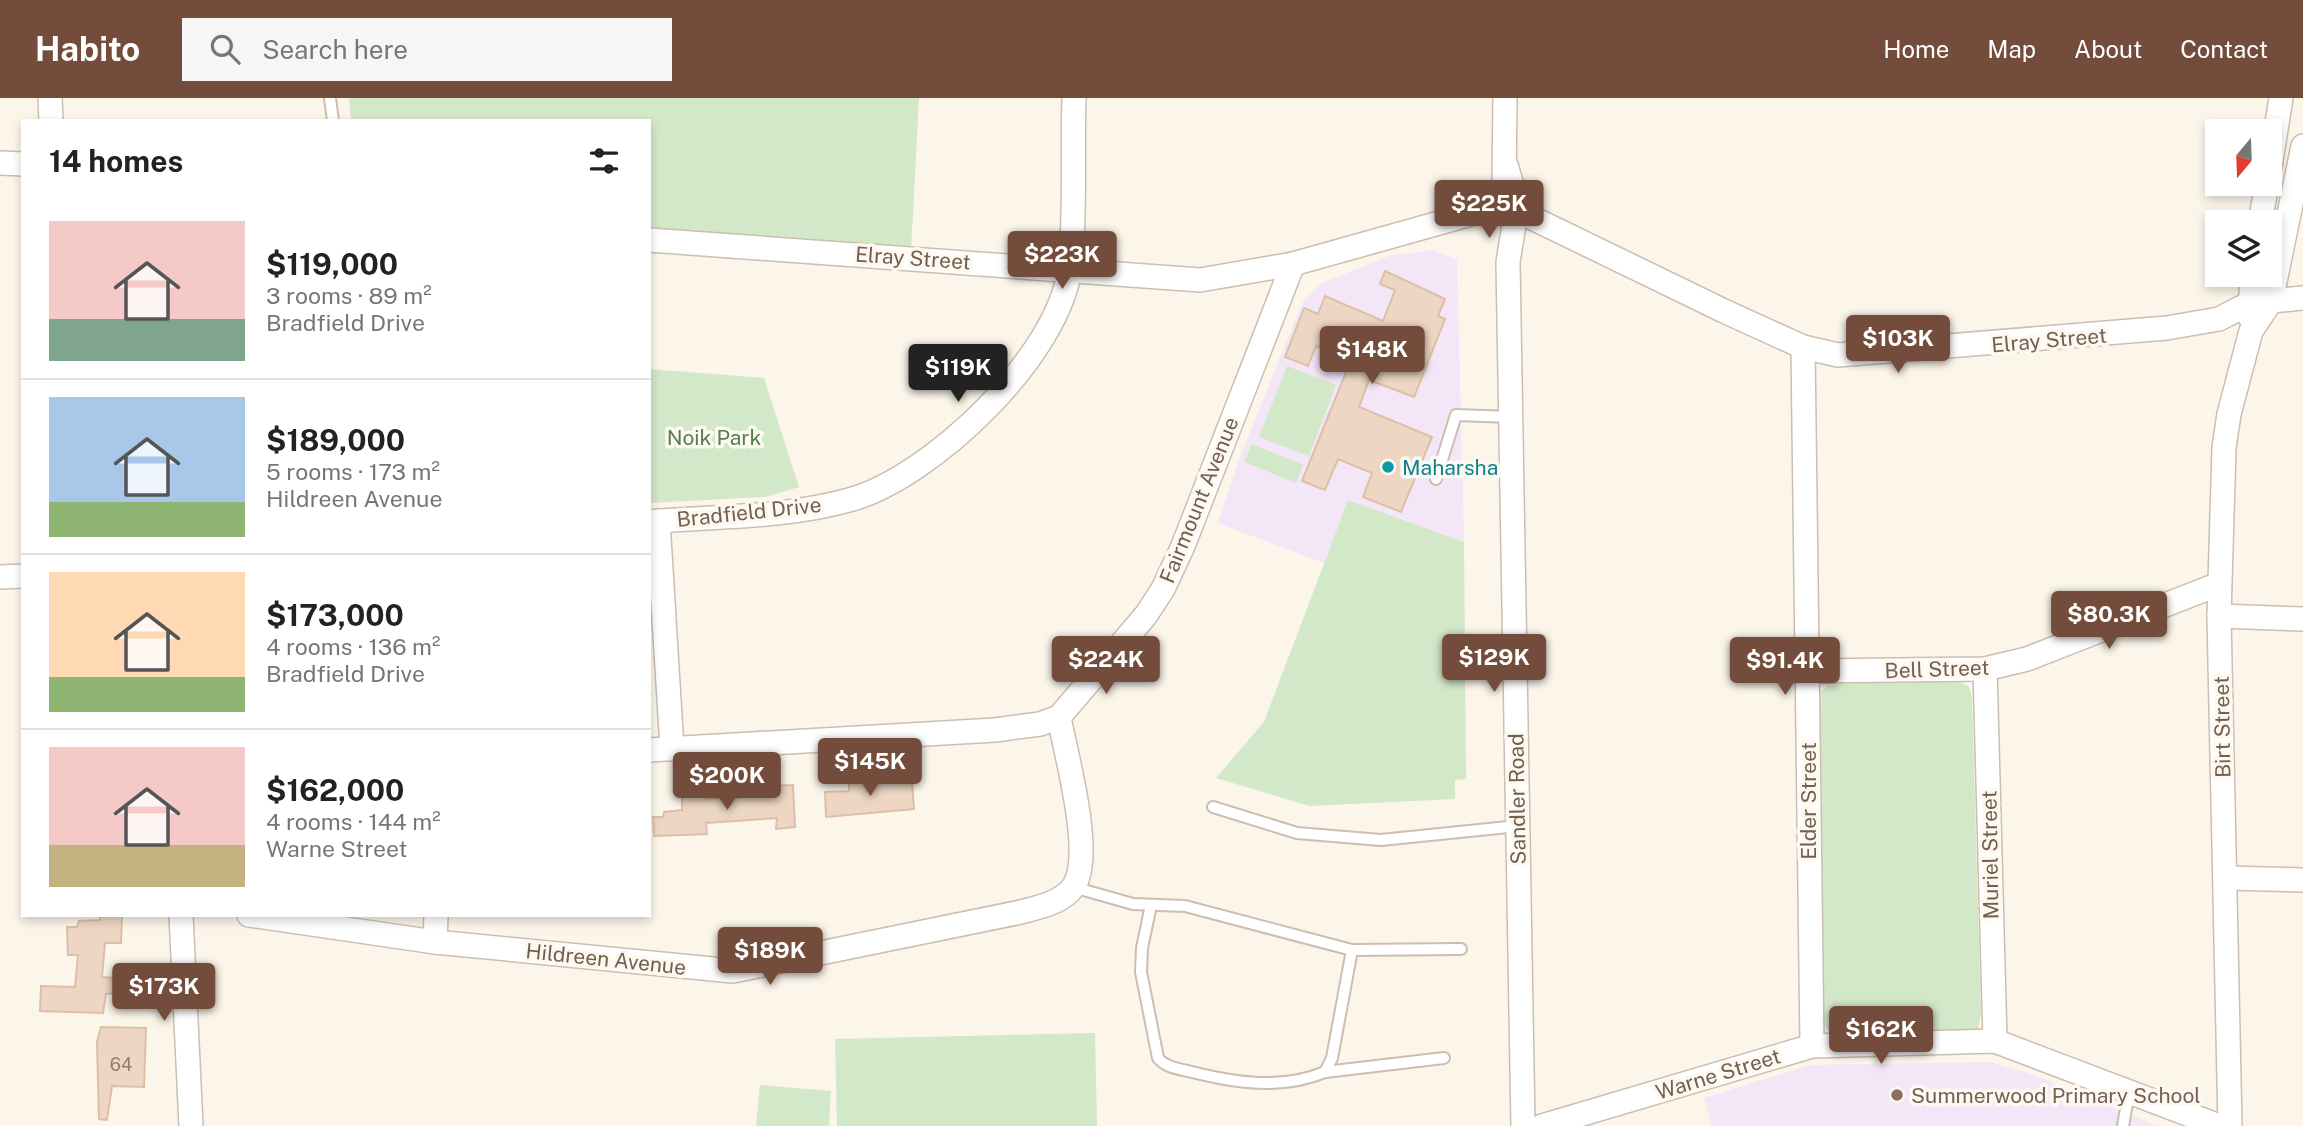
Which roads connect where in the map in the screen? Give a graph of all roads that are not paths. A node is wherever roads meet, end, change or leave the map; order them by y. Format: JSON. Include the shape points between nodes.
{"nodes":[{"id":1,"x":50,"y":98,"type":"edge"},
{"id":2,"x":330,"y":98,"type":"edge"},
{"id":3,"x":1074,"y":98,"type":"edge"},
{"id":4,"x":1505,"y":98,"type":"edge"},
{"id":5,"x":2280,"y":98,"type":"edge"},
{"id":6,"x":51,"y":119,"type":"edge"},
{"id":7,"x":333,"y":119,"type":"edge"},
{"id":8,"x":2277,"y":119,"type":"edge"},
{"id":9,"x":2282,"y":144,"type":"edge"},
{"id":10,"x":2303,"y":148,"type":"edge"},
{"id":11,"x":0,"y":163,"type":"edge"},
{"id":12,"x":21,"y":164,"type":"edge"},
{"id":13,"x":1507,"y":213,"type":"junction"},
{"id":14,"x":651,"y":240,"type":"edge"},
{"id":15,"x":1293,"y":264,"type":"junction"},
{"id":16,"x":1070,"y":269,"type":"junction"},
{"id":17,"x":2256,"y":287,"type":"edge"},
{"id":18,"x":2303,"y":298,"type":"edge"},
{"id":19,"x":2260,"y":302,"type":"junction"},
{"id":20,"x":1803,"y":347,"type":"junction"},
{"id":21,"x":1511,"y":417,"type":"junction"},
{"id":22,"x":1436,"y":479,"type":"dead end"},
{"id":23,"x":654,"y":522,"type":"edge"},
{"id":24,"x":21,"y":576,"type":"edge"},
{"id":25,"x":0,"y":577,"type":"edge"},
{"id":26,"x":2219,"y":584,"type":"junction"},
{"id":27,"x":2219,"y":616,"type":"junction"},
{"id":28,"x":2303,"y":619,"type":"edge"},
{"id":29,"x":1985,"y":669,"type":"junction"},
{"id":30,"x":1807,"y":671,"type":"junction"},
{"id":31,"x":1059,"y":717,"type":"junction"},
{"id":32,"x":660,"y":750,"type":"edge"},
{"id":33,"x":1213,"y":807,"type":"dead end"},
{"id":34,"x":1518,"y":826,"type":"junction"},
{"id":35,"x":2226,"y":878,"type":"junction"},
{"id":36,"x":2303,"y":880,"type":"edge"},
{"id":37,"x":1073,"y":887,"type":"junction"},
{"id":38,"x":1151,"y":905,"type":"junction"},
{"id":39,"x":181,"y":917,"type":"edge"},
{"id":40,"x":263,"y":917,"type":"edge"},
{"id":41,"x":436,"y":917,"type":"edge"},
{"id":42,"x":435,"y":942,"type":"junction"},
{"id":43,"x":1461,"y":949,"type":"dead end"},
{"id":44,"x":1352,"y":950,"type":"junction"},
{"id":45,"x":1994,"y":1041,"type":"junction"},
{"id":46,"x":1812,"y":1046,"type":"junction"},
{"id":47,"x":1444,"y":1058,"type":"dead end"},
{"id":48,"x":1325,"y":1072,"type":"junction"},
{"id":49,"x":2129,"y":1092,"type":"junction"},
{"id":50,"x":191,"y":1126,"type":"edge"},
{"id":51,"x":1523,"y":1126,"type":"edge"},
{"id":52,"x":1542,"y":1126,"type":"edge"},
{"id":53,"x":2123,"y":1126,"type":"edge"},
{"id":54,"x":2219,"y":1126,"type":"edge"},
{"id":55,"x":2230,"y":1126,"type":"edge"}],
"edges":[{"from":1,"to":6,"type":"street"},
{"from":2,"to":7,"type":"lane"},
{"from":3,"to":16,"type":"street","name":"Bradfield Drive"},
{"from":4,"to":13,"type":"street","name":"Sandler Road"},
{"from":5,"to":8,"type":"street"},
{"from":9,"to":10,"type":"street"},
{"from":10,"to":19,"type":"street","name":"Birt Street"},
{"from":11,"to":12,"type":"street"},
{"from":13,"to":15,"type":"street","name":"Elray Street","via":[[1463,217]]},
{"from":13,"to":20,"type":"street","name":"Elray Street"},
{"from":13,"to":21,"type":"street","name":"Sandler Road"},
{"from":14,"to":16,"type":"street","name":"Elray Street"},
{"from":15,"to":16,"type":"street","name":"Elray Street","via":[[1200,281]]},
{"from":15,"to":31,"type":"street","name":"Fairmount Avenue","via":[[1163,589]]},
{"from":16,"to":23,"type":"street","name":"Bradfield Drive","via":[[1050,326],[1028,360],[985,409],[917,467],[851,500],[797,511]]},
{"from":17,"to":19,"type":"street","name":"Birt Street"},
{"from":18,"to":19,"type":"street","name":"Elray Street"},
{"from":19,"to":20,"type":"street","name":"Elray Street","via":[[2203,323],[2123,333],[1855,356]]},
{"from":19,"to":26,"type":"street","name":"Birt Street","via":[[2224,448]]},
{"from":20,"to":30,"type":"street","name":"Elder Street"},
{"from":21,"to":22,"type":"lane","via":[[1456,415]]},
{"from":21,"to":34,"type":"street","name":"Sandler Road"},
{"from":23,"to":32,"type":"street"},
{"from":24,"to":25,"type":"street"},
{"from":26,"to":27,"type":"street","name":"Birt Street"},
{"from":26,"to":29,"type":"street","name":"Bell Street","via":[[2027,659]]},
{"from":27,"to":28,"type":"street"},
{"from":27,"to":35,"type":"street","name":"Birt Street"},
{"from":29,"to":30,"type":"street","name":"Bell Street"},
{"from":29,"to":45,"type":"street","name":"Muriel Street"},
{"from":30,"to":46,"type":"street","name":"Elder Street"},
{"from":31,"to":32,"type":"street","via":[[995,730]]},
{"from":31,"to":37,"type":"street","via":[[1083,846]]},
{"from":33,"to":34,"type":"lane","via":[[1297,833],[1381,841]]},
{"from":34,"to":51,"type":"street","name":"Sandler Road"},
{"from":35,"to":36,"type":"street"},
{"from":35,"to":55,"type":"street","name":"Birt Street"},
{"from":37,"to":38,"type":"lane"},
{"from":37,"to":42,"type":"street","name":"Hildreen Avenue","via":[[1050,905],[733,971]]},
{"from":38,"to":44,"type":"lane","via":[[1185,906]]},
{"from":38,"to":48,"type":"lane","via":[[1141,972],[1160,1062],[1248,1084]]},
{"from":39,"to":50,"type":"street"},
{"from":40,"to":42,"type":"street","name":"Hildreen Avenue"},
{"from":41,"to":42,"type":"street"},
{"from":43,"to":44,"type":"lane"},
{"from":44,"to":48,"type":"lane","via":[[1332,1058]]},
{"from":45,"to":46,"type":"street","name":"Warne Street"},
{"from":45,"to":49,"type":"street","name":"Warne Street"},
{"from":46,"to":52,"type":"street","name":"Warne Street"},
{"from":47,"to":48,"type":"lane"},
{"from":49,"to":53,"type":"lane"},
{"from":49,"to":54,"type":"street","name":"Warne Street"}]}
